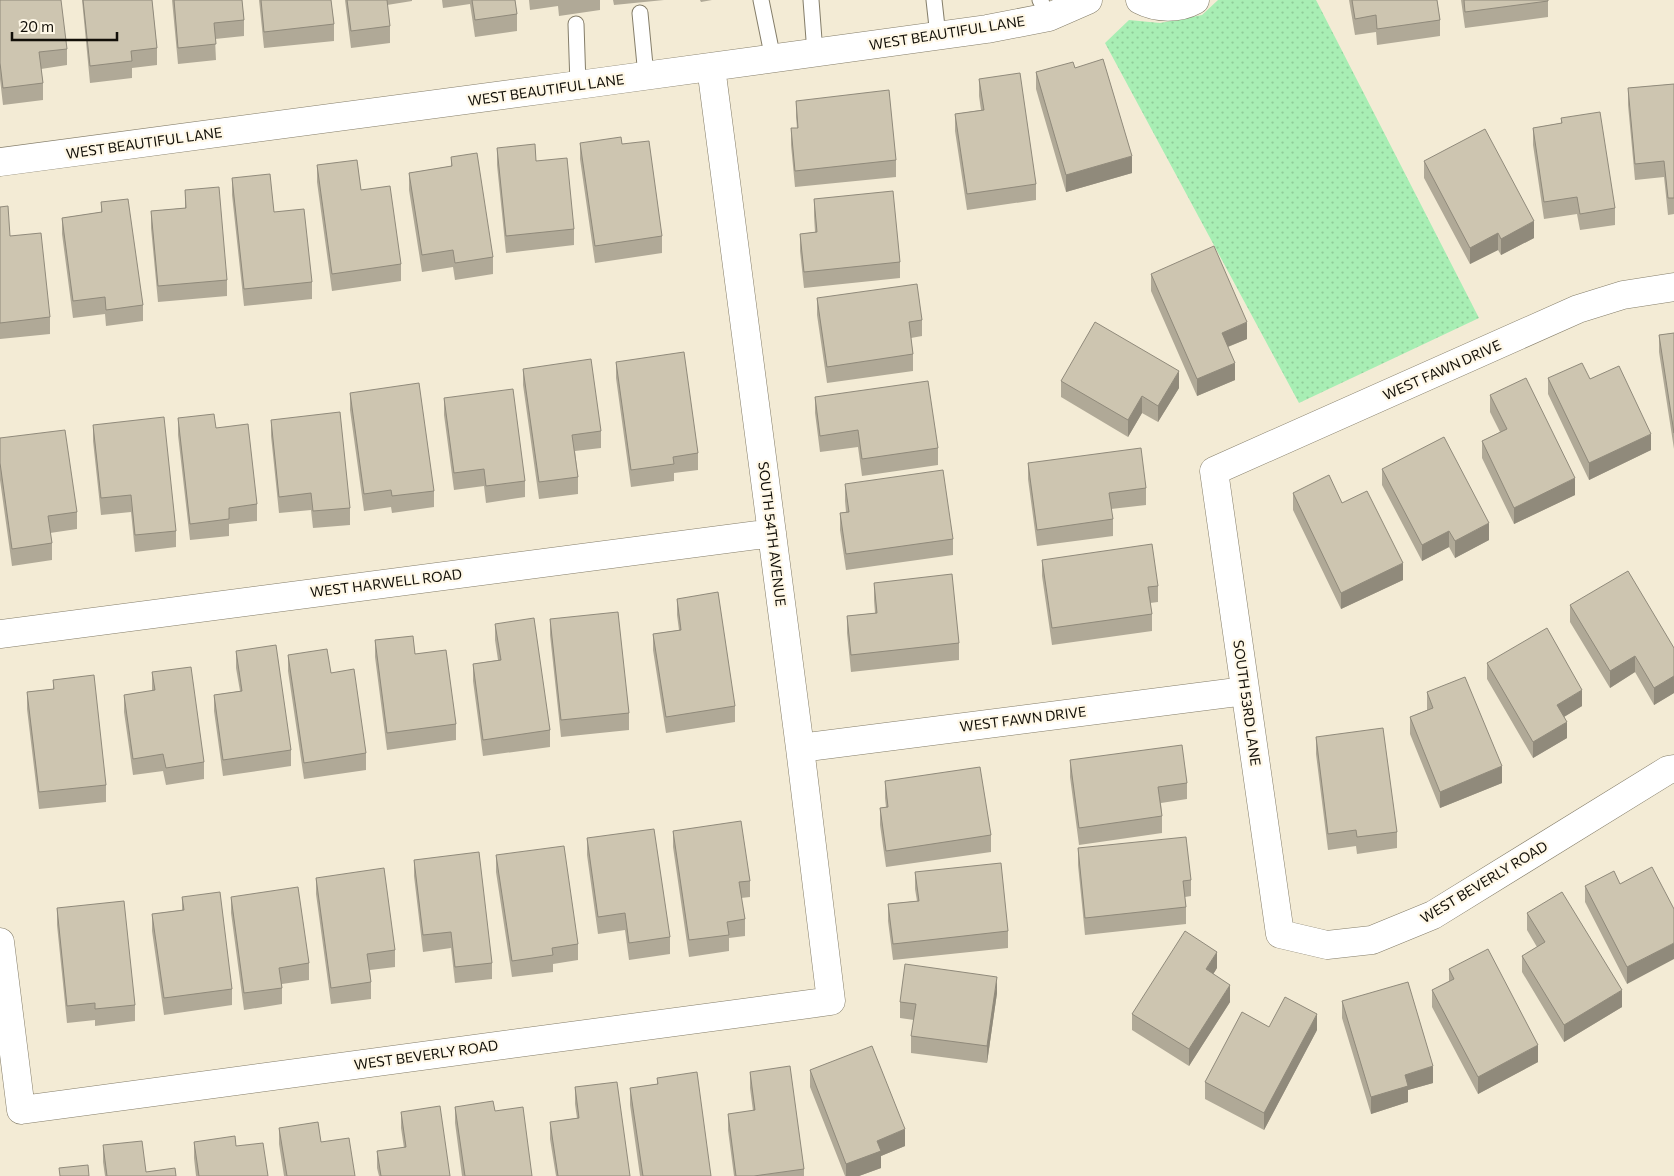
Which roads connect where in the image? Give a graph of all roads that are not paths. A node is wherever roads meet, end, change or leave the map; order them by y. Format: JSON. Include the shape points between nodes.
{"nodes":[{"id":1,"x":760,"y":0,"type":"edge"},
{"id":2,"x":811,"y":0,"type":"edge"},
{"id":3,"x":934,"y":0,"type":"edge"},
{"id":4,"x":1088,"y":0,"type":"edge"},
{"id":5,"x":1140,"y":0,"type":"edge"},
{"id":6,"x":1195,"y":0,"type":"edge"},
{"id":7,"x":1044,"y":8,"type":"edge"},
{"id":8,"x":640,"y":13,"type":"dead end"},
{"id":9,"x":576,"y":24,"type":"dead end"},
{"id":10,"x":938,"y":36,"type":"junction"},
{"id":11,"x":815,"y":53,"type":"junction"},
{"id":12,"x":773,"y":59,"type":"junction"},
{"id":13,"x":711,"y":67,"type":"junction"},
{"id":14,"x":646,"y":76,"type":"junction"},
{"id":15,"x":578,"y":86,"type":"junction"},
{"id":16,"x":0,"y":162,"type":"edge"},
{"id":17,"x":1674,"y":287,"type":"edge"},
{"id":18,"x":1214,"y":471,"type":"joint"},
{"id":19,"x":772,"y":533,"type":"junction"},
{"id":20,"x":0,"y":634,"type":"edge"},
{"id":21,"x":1245,"y":691,"type":"junction"},
{"id":22,"x":800,"y":748,"type":"junction"},
{"id":23,"x":1674,"y":768,"type":"edge"},
{"id":24,"x":1280,"y":934,"type":"joint"},
{"id":25,"x":0,"y":942,"type":"edge"},
{"id":26,"x":831,"y":1001,"type":"joint"}],
"edges":[{"from":1,"to":12,"type":"lane"},
{"from":2,"to":11,"type":"lane"},
{"from":3,"to":10,"type":"lane"},
{"from":4,"to":7,"type":"street","name":"WEST BEAUTIFUL LANE"},
{"from":5,"to":6,"type":"street","via":[[1167,7]]},
{"from":7,"to":10,"type":"street","name":"WEST BEAUTIFUL LANE","via":[[988,29]]},
{"from":8,"to":14,"type":"lane"},
{"from":9,"to":15,"type":"lane"},
{"from":10,"to":11,"type":"street","name":"WEST BEAUTIFUL LANE"},
{"from":11,"to":12,"type":"street","name":"WEST BEAUTIFUL LANE"},
{"from":12,"to":13,"type":"street","name":"WEST BEAUTIFUL LANE"},
{"from":13,"to":14,"type":"street","name":"WEST BEAUTIFUL LANE"},
{"from":13,"to":19,"type":"street","name":"SOUTH 54TH AVENUE"},
{"from":14,"to":15,"type":"street","name":"WEST BEAUTIFUL LANE"},
{"from":15,"to":16,"type":"street","name":"WEST BEAUTIFUL LANE"},
{"from":17,"to":18,"type":"street","name":"WEST FAWN DRIVE","via":[[1623,295],[1578,309]]},
{"from":18,"to":21,"type":"street","name":"SOUTH 53RD LANE"},
{"from":19,"to":20,"type":"street","name":"WEST HARWELL ROAD"},
{"from":19,"to":22,"type":"street","name":"SOUTH 54TH AVENUE"},
{"from":21,"to":22,"type":"street","name":"WEST FAWN DRIVE"},
{"from":21,"to":24,"type":"street","name":"SOUTH 53RD LANE"},
{"from":22,"to":26,"type":"street","name":"SOUTH 54TH AVENUE"},
{"from":23,"to":24,"type":"street","name":"WEST BEVERLY ROAD","via":[[1433,915],[1372,940],[1327,945]]},
{"from":25,"to":26,"type":"street","name":"WEST BEVERLY ROAD","via":[[21,1110]]}]}
